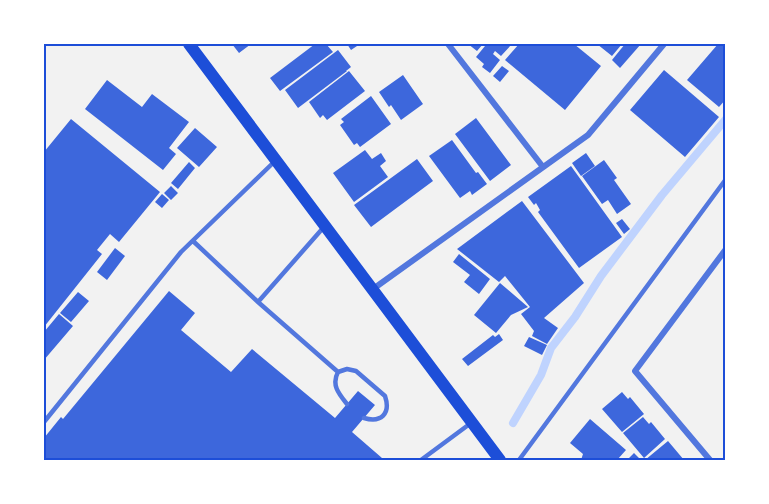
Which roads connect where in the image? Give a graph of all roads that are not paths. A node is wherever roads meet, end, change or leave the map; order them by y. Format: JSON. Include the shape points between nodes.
{"nodes":[{"id":1,"x":189,"y":44,"type":"edge"},
{"id":2,"x":448,"y":44,"type":"edge"},
{"id":3,"x":664,"y":44,"type":"edge"},
{"id":4,"x":276,"y":160,"type":"junction"},
{"id":5,"x":543,"y":167,"type":"junction"},
{"id":6,"x":726,"y":180,"type":"edge"},
{"id":7,"x":325,"y":226,"type":"junction"},
{"id":8,"x":193,"y":241,"type":"junction"},
{"id":9,"x":726,"y":249,"type":"edge"},
{"id":10,"x":372,"y":290,"type":"junction"},
{"id":11,"x":258,"y":302,"type":"junction"},
{"id":12,"x":338,"y":372,"type":"junction"},
{"id":13,"x":347,"y":404,"type":"dead end"},
{"id":14,"x":364,"y":418,"type":"dead end"},
{"id":15,"x":44,"y":422,"type":"edge"},
{"id":16,"x":471,"y":423,"type":"junction"},
{"id":17,"x":421,"y":460,"type":"edge"},
{"id":18,"x":500,"y":460,"type":"edge"},
{"id":19,"x":519,"y":460,"type":"edge"},
{"id":20,"x":710,"y":460,"type":"edge"}],
"edges":[{"from":1,"to":4,"type":"main road"},
{"from":2,"to":5,"type":"street"},
{"from":3,"to":5,"type":"street","via":[[588,135]]},
{"from":4,"to":7,"type":"main road"},
{"from":4,"to":8,"type":"lane"},
{"from":5,"to":10,"type":"street"},
{"from":6,"to":19,"type":"lane"},
{"from":7,"to":10,"type":"main road"},
{"from":7,"to":11,"type":"lane"},
{"from":8,"to":11,"type":"lane"},
{"from":8,"to":15,"type":"lane"},
{"from":9,"to":20,"type":"street","via":[[635,371]]},
{"from":10,"to":16,"type":"main road"},
{"from":11,"to":12,"type":"lane"},
{"from":12,"to":13,"type":"lane","via":[[335,384]]},
{"from":12,"to":14,"type":"lane","via":[[356,371],[385,396],[386,412],[380,418]]},
{"from":16,"to":17,"type":"lane"},
{"from":16,"to":18,"type":"main road"}]}
